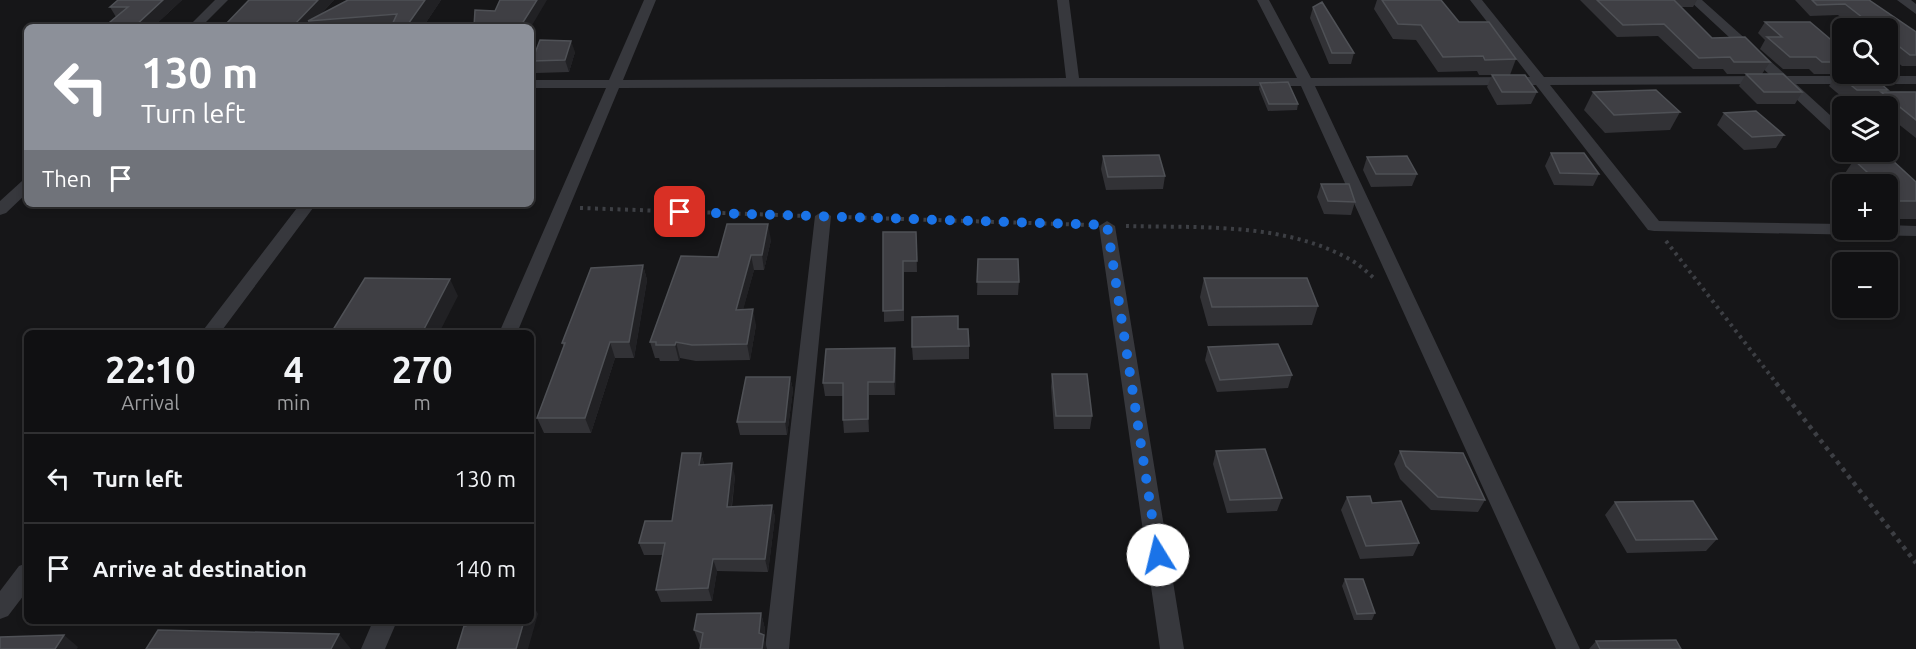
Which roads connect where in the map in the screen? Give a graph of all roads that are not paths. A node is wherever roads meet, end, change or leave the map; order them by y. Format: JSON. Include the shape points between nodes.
{"nodes":[{"id":1,"x":222,"y":0,"type":"edge"},
{"id":2,"x":650,"y":0,"type":"edge"},
{"id":3,"x":1063,"y":0,"type":"edge"},
{"id":4,"x":1263,"y":0,"type":"edge"},
{"id":5,"x":1476,"y":0,"type":"edge"},
{"id":6,"x":1695,"y":0,"type":"edge"},
{"id":7,"x":1903,"y":0,"type":"edge"},
{"id":8,"x":1916,"y":10,"type":"edge"},
{"id":9,"x":197,"y":24,"type":"edge"},
{"id":10,"x":1784,"y":80,"type":"junction"},
{"id":11,"x":1916,"y":80,"type":"edge"},
{"id":12,"x":1539,"y":81,"type":"junction"},
{"id":13,"x":1306,"y":82,"type":"junction"},
{"id":14,"x":1073,"y":83,"type":"junction"},
{"id":15,"x":534,"y":84,"type":"edge"},
{"id":16,"x":614,"y":84,"type":"junction"},
{"id":17,"x":1832,"y":125,"type":"edge"},
{"id":18,"x":1872,"y":162,"type":"edge"},
{"id":19,"x":24,"y":187,"type":"edge"},
{"id":20,"x":1916,"y":202,"type":"edge"},
{"id":21,"x":306,"y":207,"type":"edge"},
{"id":22,"x":0,"y":210,"type":"edge"},
{"id":23,"x":823,"y":216,"type":"road end"},
{"id":24,"x":1107,"y":225,"type":"road end"},
{"id":25,"x":1832,"y":229,"type":"edge"},
{"id":26,"x":1898,"y":231,"type":"edge"},
{"id":27,"x":1916,"y":231,"type":"edge"},
{"id":28,"x":212,"y":330,"type":"edge"},
{"id":29,"x":509,"y":330,"type":"edge"},
{"id":30,"x":24,"y":577,"type":"edge"},
{"id":31,"x":0,"y":609,"type":"edge"},
{"id":32,"x":383,"y":624,"type":"edge"},
{"id":33,"x":372,"y":649,"type":"edge"},
{"id":34,"x":777,"y":649,"type":"edge"},
{"id":35,"x":1172,"y":649,"type":"edge"},
{"id":36,"x":1568,"y":649,"type":"edge"}],
"edges":[{"from":1,"to":9,"type":"street"},
{"from":2,"to":16,"type":"street"},
{"from":3,"to":14,"type":"street"},
{"from":4,"to":13,"type":"street"},
{"from":5,"to":12,"type":"street"},
{"from":6,"to":10,"type":"street"},
{"from":7,"to":8,"type":"street"},
{"from":10,"to":11,"type":"street"},
{"from":10,"to":12,"type":"street"},
{"from":10,"to":17,"type":"street"},
{"from":12,"to":13,"type":"street"},
{"from":12,"to":25,"type":"street","via":[[1654,226]]},
{"from":13,"to":14,"type":"street"},
{"from":13,"to":36,"type":"street"},
{"from":14,"to":16,"type":"street"},
{"from":15,"to":16,"type":"street"},
{"from":16,"to":29,"type":"street"},
{"from":18,"to":20,"type":"street"},
{"from":19,"to":22,"type":"street"},
{"from":21,"to":28,"type":"street"},
{"from":23,"to":34,"type":"street"},
{"from":24,"to":35,"type":"street"},
{"from":26,"to":27,"type":"street"},
{"from":30,"to":31,"type":"street"},
{"from":32,"to":33,"type":"street"}]}
